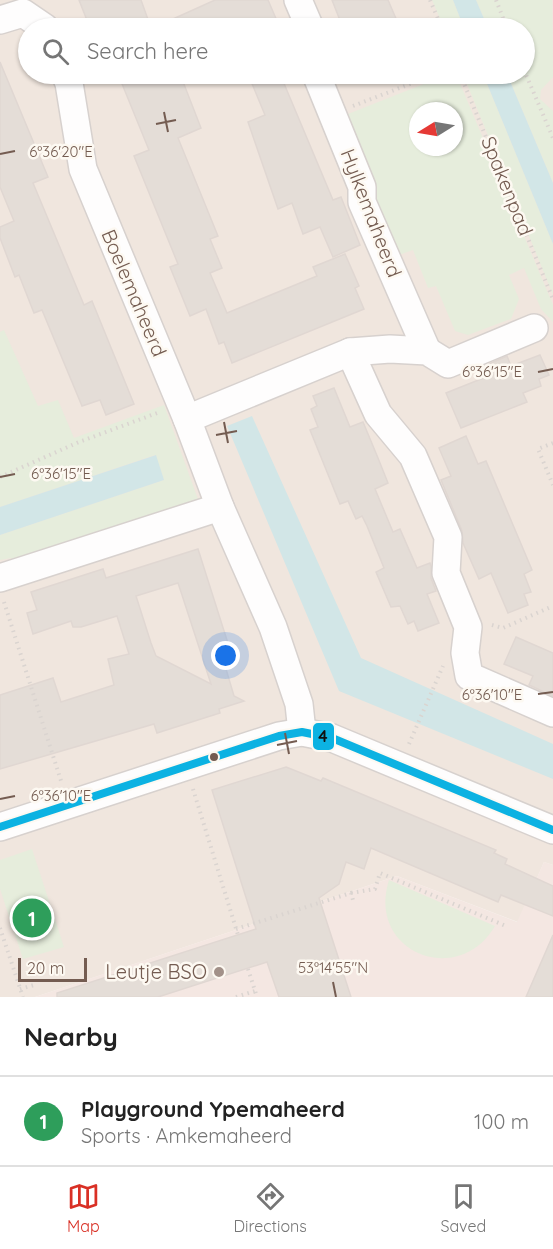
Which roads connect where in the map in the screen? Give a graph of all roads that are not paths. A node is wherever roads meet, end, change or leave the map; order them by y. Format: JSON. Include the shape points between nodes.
{"nodes":[{"id":1,"x":298,"y":0,"type":"edge"},
{"id":2,"x":306,"y":18,"type":"edge"},
{"id":3,"x":69,"y":84,"type":"edge"},
{"id":4,"x":320,"y":84,"type":"edge"},
{"id":5,"x":534,"y":328,"type":"dead end"},
{"id":6,"x":428,"y":351,"type":"junction"},
{"id":7,"x":350,"y":352,"type":"junction"},
{"id":8,"x":184,"y":412,"type":"junction"},
{"id":9,"x":220,"y":507,"type":"junction"},
{"id":10,"x":0,"y":578,"type":"edge"},
{"id":11,"x":553,"y":713,"type":"edge"},
{"id":12,"x":302,"y":732,"type":"junction"},
{"id":13,"x":0,"y":827,"type":"edge"},
{"id":14,"x":553,"y":830,"type":"edge"}],
"edges":[{"from":1,"to":2,"type":"street"},
{"from":3,"to":8,"type":"street","name":"Boelemaheerd","via":[[83,169]]},
{"from":4,"to":6,"type":"street","name":"Hylkemaheerd","via":[[362,187],[362,202]]},
{"from":5,"to":6,"type":"street","via":[[448,364]]},
{"from":6,"to":7,"type":"street"},
{"from":7,"to":8,"type":"street"},
{"from":7,"to":11,"type":"street","via":[[378,414],[413,456],[448,537],[446,573],[468,627],[465,653],[469,676]]},
{"from":8,"to":9,"type":"street","name":"Boelemaheerd"},
{"from":9,"to":10,"type":"street"},
{"from":9,"to":12,"type":"street","name":"Boelemaheerd","via":[[273,627],[299,704]]},
{"from":12,"to":13,"type":"street","via":[[279,736]]},
{"from":12,"to":14,"type":"street","via":[[332,738]]}]}
